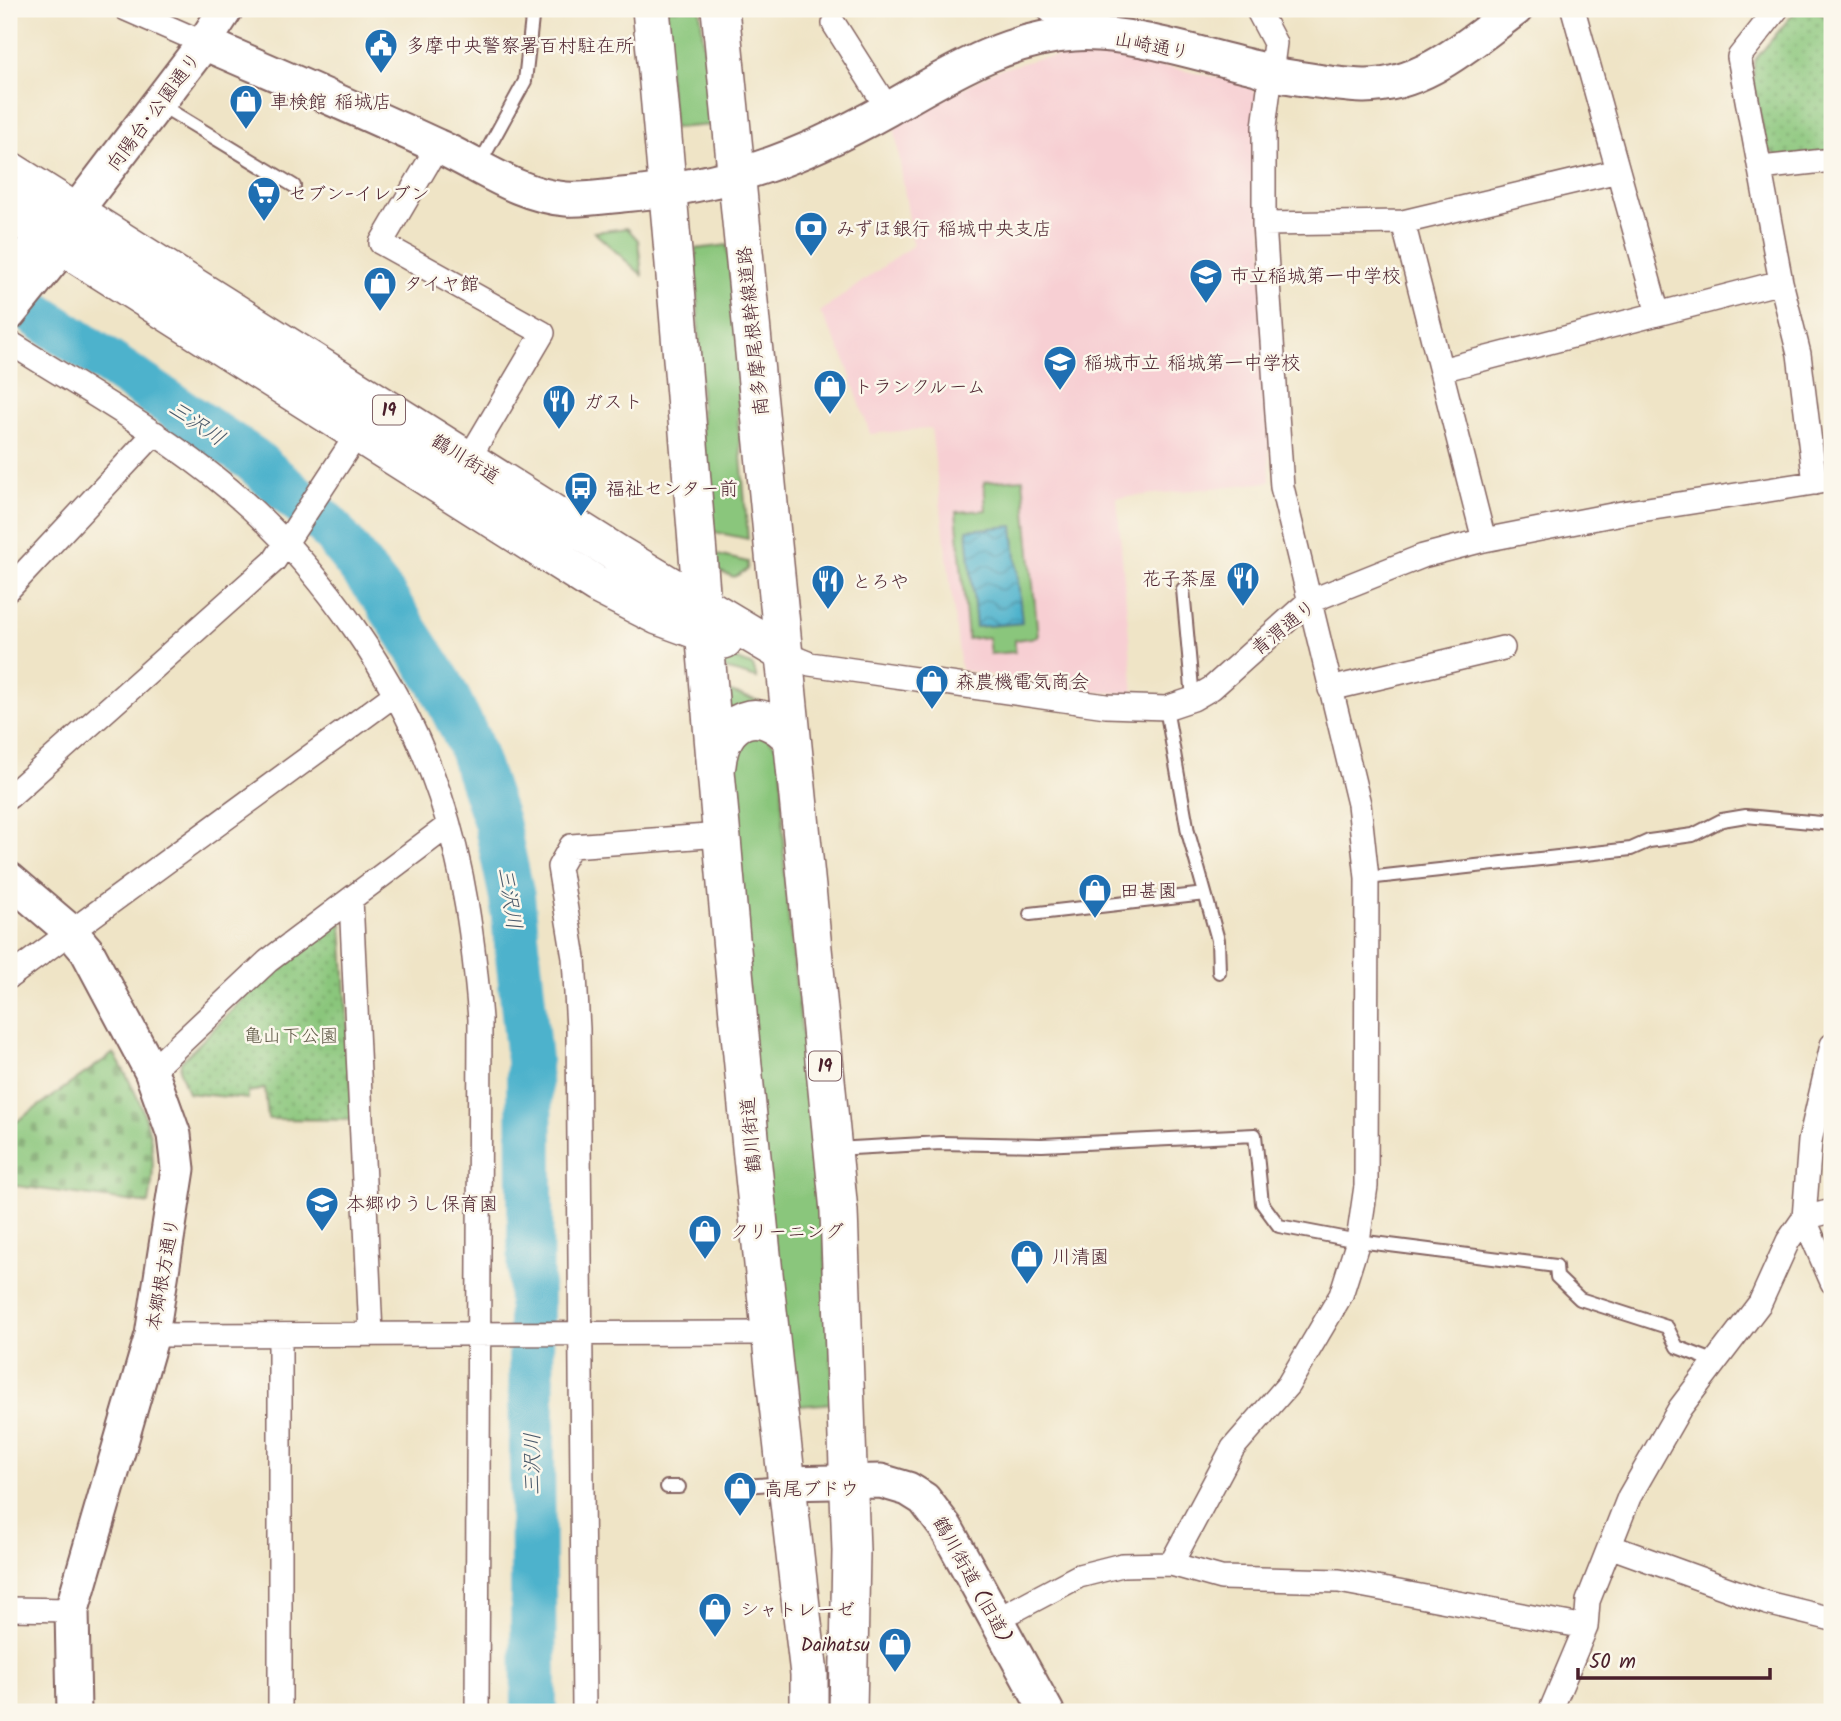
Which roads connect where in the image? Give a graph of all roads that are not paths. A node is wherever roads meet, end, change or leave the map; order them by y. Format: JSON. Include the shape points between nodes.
{"nodes":[{"id":1,"x":126,"y":9,"type":"edge"},
{"id":2,"x":226,"y":9,"type":"edge"},
{"id":3,"x":533,"y":9,"type":"edge"},
{"id":4,"x":651,"y":9,"type":"edge"},
{"id":5,"x":720,"y":9,"type":"edge"},
{"id":6,"x":1048,"y":9,"type":"edge"},
{"id":7,"x":1257,"y":9,"type":"edge"},
{"id":8,"x":1516,"y":9,"type":"edge"},
{"id":9,"x":1573,"y":9,"type":"edge"},
{"id":10,"x":1777,"y":9,"type":"edge"},
{"id":11,"x":834,"y":24,"type":"dead end"},
{"id":12,"x":1076,"y":33,"type":"junction"},
{"id":13,"x":204,"y":43,"type":"junction"},
{"id":14,"x":1271,"y":74,"type":"junction"},
{"id":15,"x":159,"y":104,"type":"junction"},
{"id":16,"x":888,"y":109,"type":"junction"},
{"id":17,"x":438,"y":146,"type":"junction"},
{"id":18,"x":1832,"y":160,"type":"edge"},
{"id":19,"x":479,"y":165,"type":"junction"},
{"id":20,"x":1761,"y":168,"type":"junction"},
{"id":21,"x":9,"y":170,"type":"edge"},
{"id":22,"x":1618,"y":171,"type":"junction"},
{"id":23,"x":737,"y":177,"type":"junction"},
{"id":24,"x":294,"y":186,"type":"dead end"},
{"id":25,"x":669,"y":190,"type":"junction"},
{"id":26,"x":76,"y":211,"type":"junction"},
{"id":27,"x":9,"y":212,"type":"edge"},
{"id":28,"x":1403,"y":222,"type":"junction"},
{"id":29,"x":1264,"y":224,"type":"junction"},
{"id":30,"x":54,"y":241,"type":"junction"},
{"id":31,"x":18,"y":277,"type":"edge"},
{"id":32,"x":1781,"y":282,"type":"junction"},
{"id":33,"x":9,"y":314,"type":"edge"},
{"id":34,"x":1658,"y":314,"type":"junction"},
{"id":35,"x":9,"y":342,"type":"edge"},
{"id":36,"x":1441,"y":370,"type":"junction"},
{"id":37,"x":155,"y":433,"type":"junction"},
{"id":38,"x":358,"y":433,"type":"junction"},
{"id":39,"x":468,"y":460,"type":"junction"},
{"id":40,"x":1824,"y":481,"type":"edge"},
{"id":41,"x":290,"y":536,"type":"junction"},
{"id":42,"x":1484,"y":540,"type":"junction"},
{"id":43,"x":9,"y":589,"type":"edge"},
{"id":44,"x":1183,"y":589,"type":"dead end"},
{"id":45,"x":1308,"y":602,"type":"junction"},
{"id":46,"x":704,"y":620,"type":"junction"},
{"id":47,"x":1503,"y":648,"type":"dead end"},
{"id":48,"x":783,"y":653,"type":"junction"},
{"id":49,"x":1330,"y":689,"type":"junction"},
{"id":50,"x":394,"y":695,"type":"junction"},
{"id":51,"x":1193,"y":699,"type":"junction"},
{"id":52,"x":1166,"y":708,"type":"junction"},
{"id":53,"x":792,"y":739,"type":"junction"},
{"id":54,"x":716,"y":773,"type":"junction"},
{"id":55,"x":9,"y":797,"type":"edge"},
{"id":56,"x":1832,"y":824,"type":"edge"},
{"id":57,"x":449,"y":825,"type":"junction"},
{"id":58,"x":722,"y":835,"type":"junction"},
{"id":59,"x":1367,"y":878,"type":"junction"},
{"id":60,"x":9,"y":879,"type":"edge"},
{"id":61,"x":1205,"y":894,"type":"junction"},
{"id":62,"x":351,"y":899,"type":"junction"},
{"id":63,"x":1030,"y":914,"type":"dead end"},
{"id":64,"x":70,"y":931,"type":"junction"},
{"id":65,"x":1219,"y":972,"type":"dead end"},
{"id":66,"x":9,"y":977,"type":"edge"},
{"id":67,"x":1832,"y":1045,"type":"edge"},
{"id":68,"x":152,"y":1071,"type":"junction"},
{"id":69,"x":833,"y":1150,"type":"junction"},
{"id":70,"x":1832,"y":1211,"type":"edge"},
{"id":71,"x":1804,"y":1218,"type":"junction"},
{"id":72,"x":1358,"y":1241,"type":"junction"},
{"id":73,"x":1832,"y":1282,"type":"edge"},
{"id":74,"x":571,"y":1333,"type":"junction"},
{"id":75,"x":769,"y":1333,"type":"junction"},
{"id":76,"x":371,"y":1334,"type":"junction"},
{"id":77,"x":490,"y":1334,"type":"junction"},
{"id":78,"x":152,"y":1335,"type":"junction"},
{"id":79,"x":280,"y":1335,"type":"junction"},
{"id":80,"x":1716,"y":1362,"type":"junction"},
{"id":81,"x":849,"y":1479,"type":"junction"},
{"id":82,"x":785,"y":1483,"type":"junction"},
{"id":83,"x":744,"y":1486,"type":"dead end"},
{"id":84,"x":1612,"y":1547,"type":"junction"},
{"id":85,"x":1171,"y":1564,"type":"junction"},
{"id":86,"x":9,"y":1609,"type":"edge"},
{"id":87,"x":72,"y":1609,"type":"junction"},
{"id":88,"x":1832,"y":1619,"type":"edge"},
{"id":89,"x":996,"y":1620,"type":"junction"},
{"id":90,"x":1586,"y":1627,"type":"junction"},
{"id":91,"x":74,"y":1712,"type":"edge"},
{"id":92,"x":280,"y":1712,"type":"edge"},
{"id":93,"x":477,"y":1712,"type":"edge"},
{"id":94,"x":584,"y":1712,"type":"edge"},
{"id":95,"x":808,"y":1712,"type":"edge"},
{"id":96,"x":848,"y":1712,"type":"edge"},
{"id":97,"x":1047,"y":1712,"type":"edge"},
{"id":98,"x":1550,"y":1712,"type":"edge"}],
"edges":[{"from":1,"to":13,"type":"street"},
{"from":2,"to":13,"type":"street","name":"向陽台･公園通り"},
{"from":3,"to":19,"type":"lane","via":[[525,81]]},
{"from":4,"to":25,"type":"main road"},
{"from":5,"to":23,"type":"main road","name":"南多摩尾根幹線道路","number":"19"},
{"from":6,"to":12,"type":"street"},
{"from":7,"to":14,"type":"street","via":[[1275,43]]},
{"from":8,"to":14,"type":"street","name":"山崎通り","via":[[1475,41],[1399,82],[1363,86]]},
{"from":9,"to":22,"type":"street"},
{"from":10,"to":20,"type":"street","via":[[1739,57]]},
{"from":11,"to":16,"type":"street"},
{"from":12,"to":14,"type":"street","name":"山崎通り","via":[[1141,41]]},
{"from":12,"to":16,"type":"street","name":"山崎通り","via":[[989,53]]},
{"from":13,"to":15,"type":"street","name":"向陽台･公園通り"},
{"from":13,"to":17,"type":"street","name":"山崎通り"},
{"from":14,"to":29,"type":"street","via":[[1264,127]]},
{"from":15,"to":24,"type":"lane"},
{"from":15,"to":26,"type":"street","name":"向陽台･公園通り"},
{"from":16,"to":23,"type":"street","name":"山崎通り","via":[[791,159]]},
{"from":17,"to":19,"type":"street","name":"山崎通り"},
{"from":17,"to":39,"type":"street","via":[[382,243],[543,333]]},
{"from":18,"to":20,"type":"street"},
{"from":19,"to":25,"type":"street","name":"山崎通り","via":[[526,191],[553,198]]},
{"from":20,"to":32,"type":"street"},
{"from":21,"to":26,"type":"main road","name":"鶴川街道","number":"19"},
{"from":22,"to":28,"type":"street"},
{"from":22,"to":34,"type":"street"},
{"from":23,"to":25,"type":"street","name":"山崎通り"},
{"from":23,"to":48,"type":"main road","name":"南多摩尾根幹線道路","number":"19"},
{"from":25,"to":46,"type":"main road"},
{"from":26,"to":30,"type":"street","name":"向陽台･公園通り"},
{"from":26,"to":39,"type":"main road","name":"鶴川街道","number":"19"},
{"from":27,"to":30,"type":"main road","name":"鶴川街道","number":"19"},
{"from":28,"to":29,"type":"street"},
{"from":28,"to":36,"type":"street"},
{"from":29,"to":45,"type":"street","via":[[1282,487]]},
{"from":30,"to":31,"type":"street","name":"向陽台･公園通り"},
{"from":30,"to":38,"type":"main road","name":"鶴川街道","number":"19"},
{"from":31,"to":33,"type":"street","name":"向陽台･公園通り"},
{"from":32,"to":34,"type":"street"},
{"from":32,"to":40,"type":"street"},
{"from":34,"to":36,"type":"street"},
{"from":35,"to":37,"type":"street"},
{"from":36,"to":42,"type":"street"},
{"from":37,"to":41,"type":"street"},
{"from":37,"to":43,"type":"street"},
{"from":38,"to":41,"type":"street"},
{"from":38,"to":46,"type":"main road","name":"鶴川街道","number":"19","via":[[597,585],[658,616]]},
{"from":39,"to":46,"type":"main road","name":"鶴川街道","number":"19"},
{"from":40,"to":42,"type":"street","name":"青渭通り"},
{"from":41,"to":50,"type":"street"},
{"from":41,"to":55,"type":"street","via":[[274,561]]},
{"from":42,"to":45,"type":"street","name":"青渭通り","via":[[1423,556]]},
{"from":44,"to":51,"type":"lane"},
{"from":45,"to":49,"type":"street"},
{"from":45,"to":51,"type":"street","name":"青渭通り","via":[[1212,688]]},
{"from":46,"to":48,"type":"main road","name":"鶴川街道","number":"19"},
{"from":46,"to":54,"type":"main road","name":"鶴川街道"},
{"from":47,"to":49,"type":"street"},
{"from":48,"to":52,"type":"street","name":"青渭通り","via":[[810,664],[1106,706]]},
{"from":48,"to":53,"type":"main road","number":"19"},
{"from":49,"to":59,"type":"street","via":[[1359,804]]},
{"from":50,"to":57,"type":"street"},
{"from":50,"to":64,"type":"street"},
{"from":51,"to":52,"type":"street","name":"青渭通り"},
{"from":52,"to":61,"type":"lane","via":[[1188,832]]},
{"from":53,"to":54,"type":"main road","via":[[771,721],[759,718],[737,724],[723,739]]},
{"from":53,"to":69,"type":"main road","number":"19"},
{"from":54,"to":58,"type":"main road","name":"鶴川街道"},
{"from":56,"to":59,"type":"lane","via":[[1746,816],[1722,820],[1693,835],[1649,841],[1630,849]]},
{"from":57,"to":62,"type":"street"},
{"from":57,"to":77,"type":"street","via":[[475,956]]},
{"from":58,"to":74,"type":"street","via":[[572,846],[559,867],[574,958],[578,1029]]},
{"from":58,"to":75,"type":"main road","name":"鶴川街道"},
{"from":59,"to":72,"type":"street","via":[[1366,1186]]},
{"from":60,"to":64,"type":"street","name":"本郷根方通り"},
{"from":61,"to":63,"type":"lane"},
{"from":61,"to":65,"type":"lane","via":[[1218,940]]},
{"from":62,"to":68,"type":"street","via":[[268,961]]},
{"from":62,"to":76,"type":"street"},
{"from":64,"to":66,"type":"street"},
{"from":64,"to":68,"type":"street","name":"本郷根方通り","via":[[87,951]]},
{"from":67,"to":71,"type":"street","via":[[1810,1141]]},
{"from":68,"to":78,"type":"street","name":"本郷根方通り","via":[[174,1135],[178,1169]]},
{"from":69,"to":72,"type":"lane","via":[[1255,1135],[1262,1203],[1279,1226]]},
{"from":69,"to":81,"type":"main road","number":"19"},
{"from":70,"to":71,"type":"street"},
{"from":71,"to":73,"type":"street"},
{"from":71,"to":80,"type":"street","via":[[1788,1241],[1760,1303]]},
{"from":72,"to":80,"type":"lane","via":[[1556,1266],[1557,1277],[1580,1299],[1667,1327],[1677,1347]]},
{"from":72,"to":85,"type":"street","via":[[1341,1295],[1288,1385],[1233,1448]]},
{"from":74,"to":75,"type":"street"},
{"from":74,"to":77,"type":"street"},
{"from":74,"to":94,"type":"street"},
{"from":75,"to":82,"type":"main road","name":"鶴川街道"},
{"from":76,"to":77,"type":"street"},
{"from":76,"to":79,"type":"street"},
{"from":77,"to":93,"type":"street"},
{"from":78,"to":79,"type":"street"},
{"from":78,"to":87,"type":"street","name":"本郷根方通り"},
{"from":79,"to":92,"type":"street"},
{"from":80,"to":84,"type":"street","via":[[1680,1408],[1629,1497]]},
{"from":81,"to":82,"type":"street","name":"鶴川街道 (旧道)"},
{"from":81,"to":89,"type":"street","name":"鶴川街道 (旧道)","via":[[881,1481],[924,1499],[946,1528]]},
{"from":81,"to":96,"type":"main road","number":"19"},
{"from":82,"to":83,"type":"lane"},
{"from":82,"to":95,"type":"main road","name":"鶴川街道","via":[[809,1674]]},
{"from":84,"to":88,"type":"street","via":[[1767,1603]]},
{"from":84,"to":90,"type":"street","via":[[1588,1601]]},
{"from":85,"to":89,"type":"street","via":[[1122,1565],[1079,1576]]},
{"from":85,"to":90,"type":"street","via":[[1221,1578],[1339,1581]]},
{"from":86,"to":87,"type":"street"},
{"from":87,"to":91,"type":"street","name":"本郷根方通り"},
{"from":89,"to":97,"type":"street","name":"鶴川街道 (旧道)"},
{"from":90,"to":98,"type":"street"}]}
